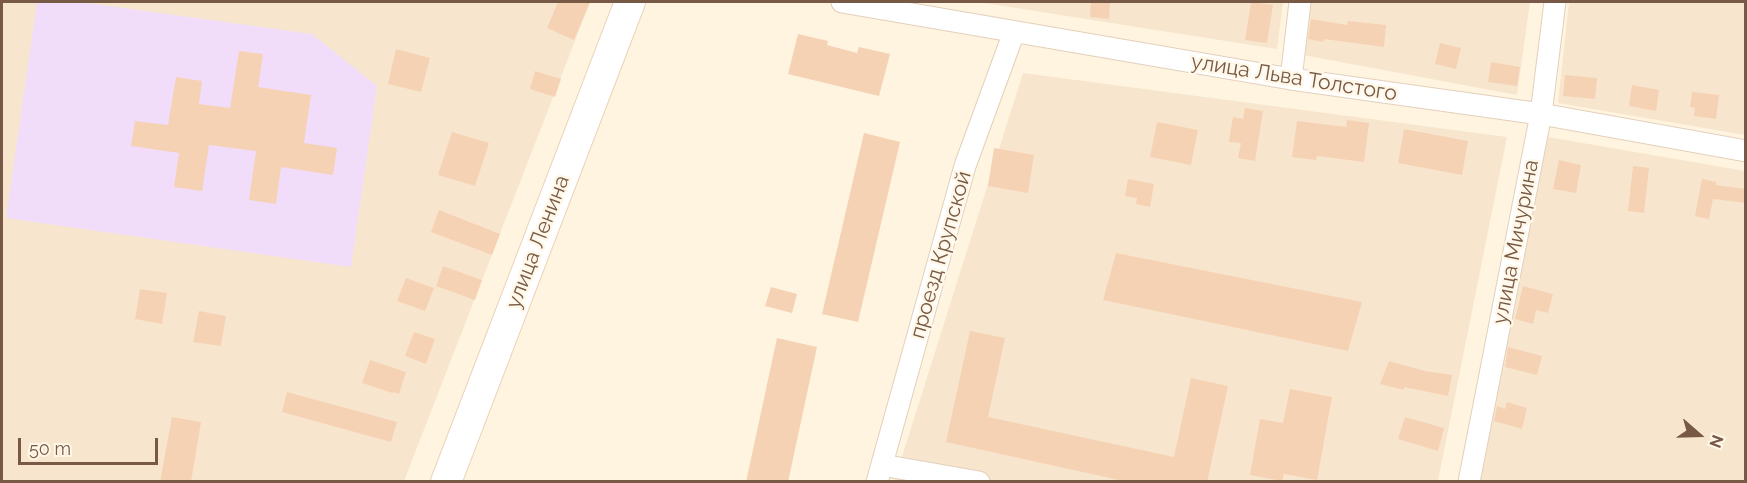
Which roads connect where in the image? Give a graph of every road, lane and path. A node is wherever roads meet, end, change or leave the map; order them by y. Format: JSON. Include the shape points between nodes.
{"nodes":[{"id":1,"x":630,"y":2,"type":"edge"},
{"id":2,"x":842,"y":2,"type":"edge"},
{"id":3,"x":1300,"y":2,"type":"edge"},
{"id":4,"x":1555,"y":2,"type":"edge"},
{"id":5,"x":1014,"y":32,"type":"junction"},
{"id":6,"x":1291,"y":79,"type":"junction"},
{"id":7,"x":1541,"y":114,"type":"junction"},
{"id":8,"x":1746,"y":151,"type":"edge"},
{"id":9,"x":880,"y":473,"type":"edge"},
{"id":10,"x":446,"y":482,"type":"edge"},
{"id":11,"x":979,"y":482,"type":"edge"},
{"id":12,"x":1469,"y":482,"type":"edge"}],
"edges":[{"from":1,"to":10,"type":"main road","name":"улица Ленина"},
{"from":2,"to":5,"type":"street","name":"улица Льва Толстого"},
{"from":3,"to":6,"type":"street"},
{"from":4,"to":7,"type":"street","name":"улица Мичурина"},
{"from":5,"to":6,"type":"street","name":"улица Льва Толстого"},
{"from":5,"to":9,"type":"street","name":"проезд Крупской","via":[[965,166]]},
{"from":6,"to":7,"type":"street","name":"улица Льва Толстого"},
{"from":7,"to":8,"type":"street","name":"улица Льва Толстого"},
{"from":7,"to":12,"type":"street","name":"улица Мичурина"},
{"from":9,"to":11,"type":"street"}]}
